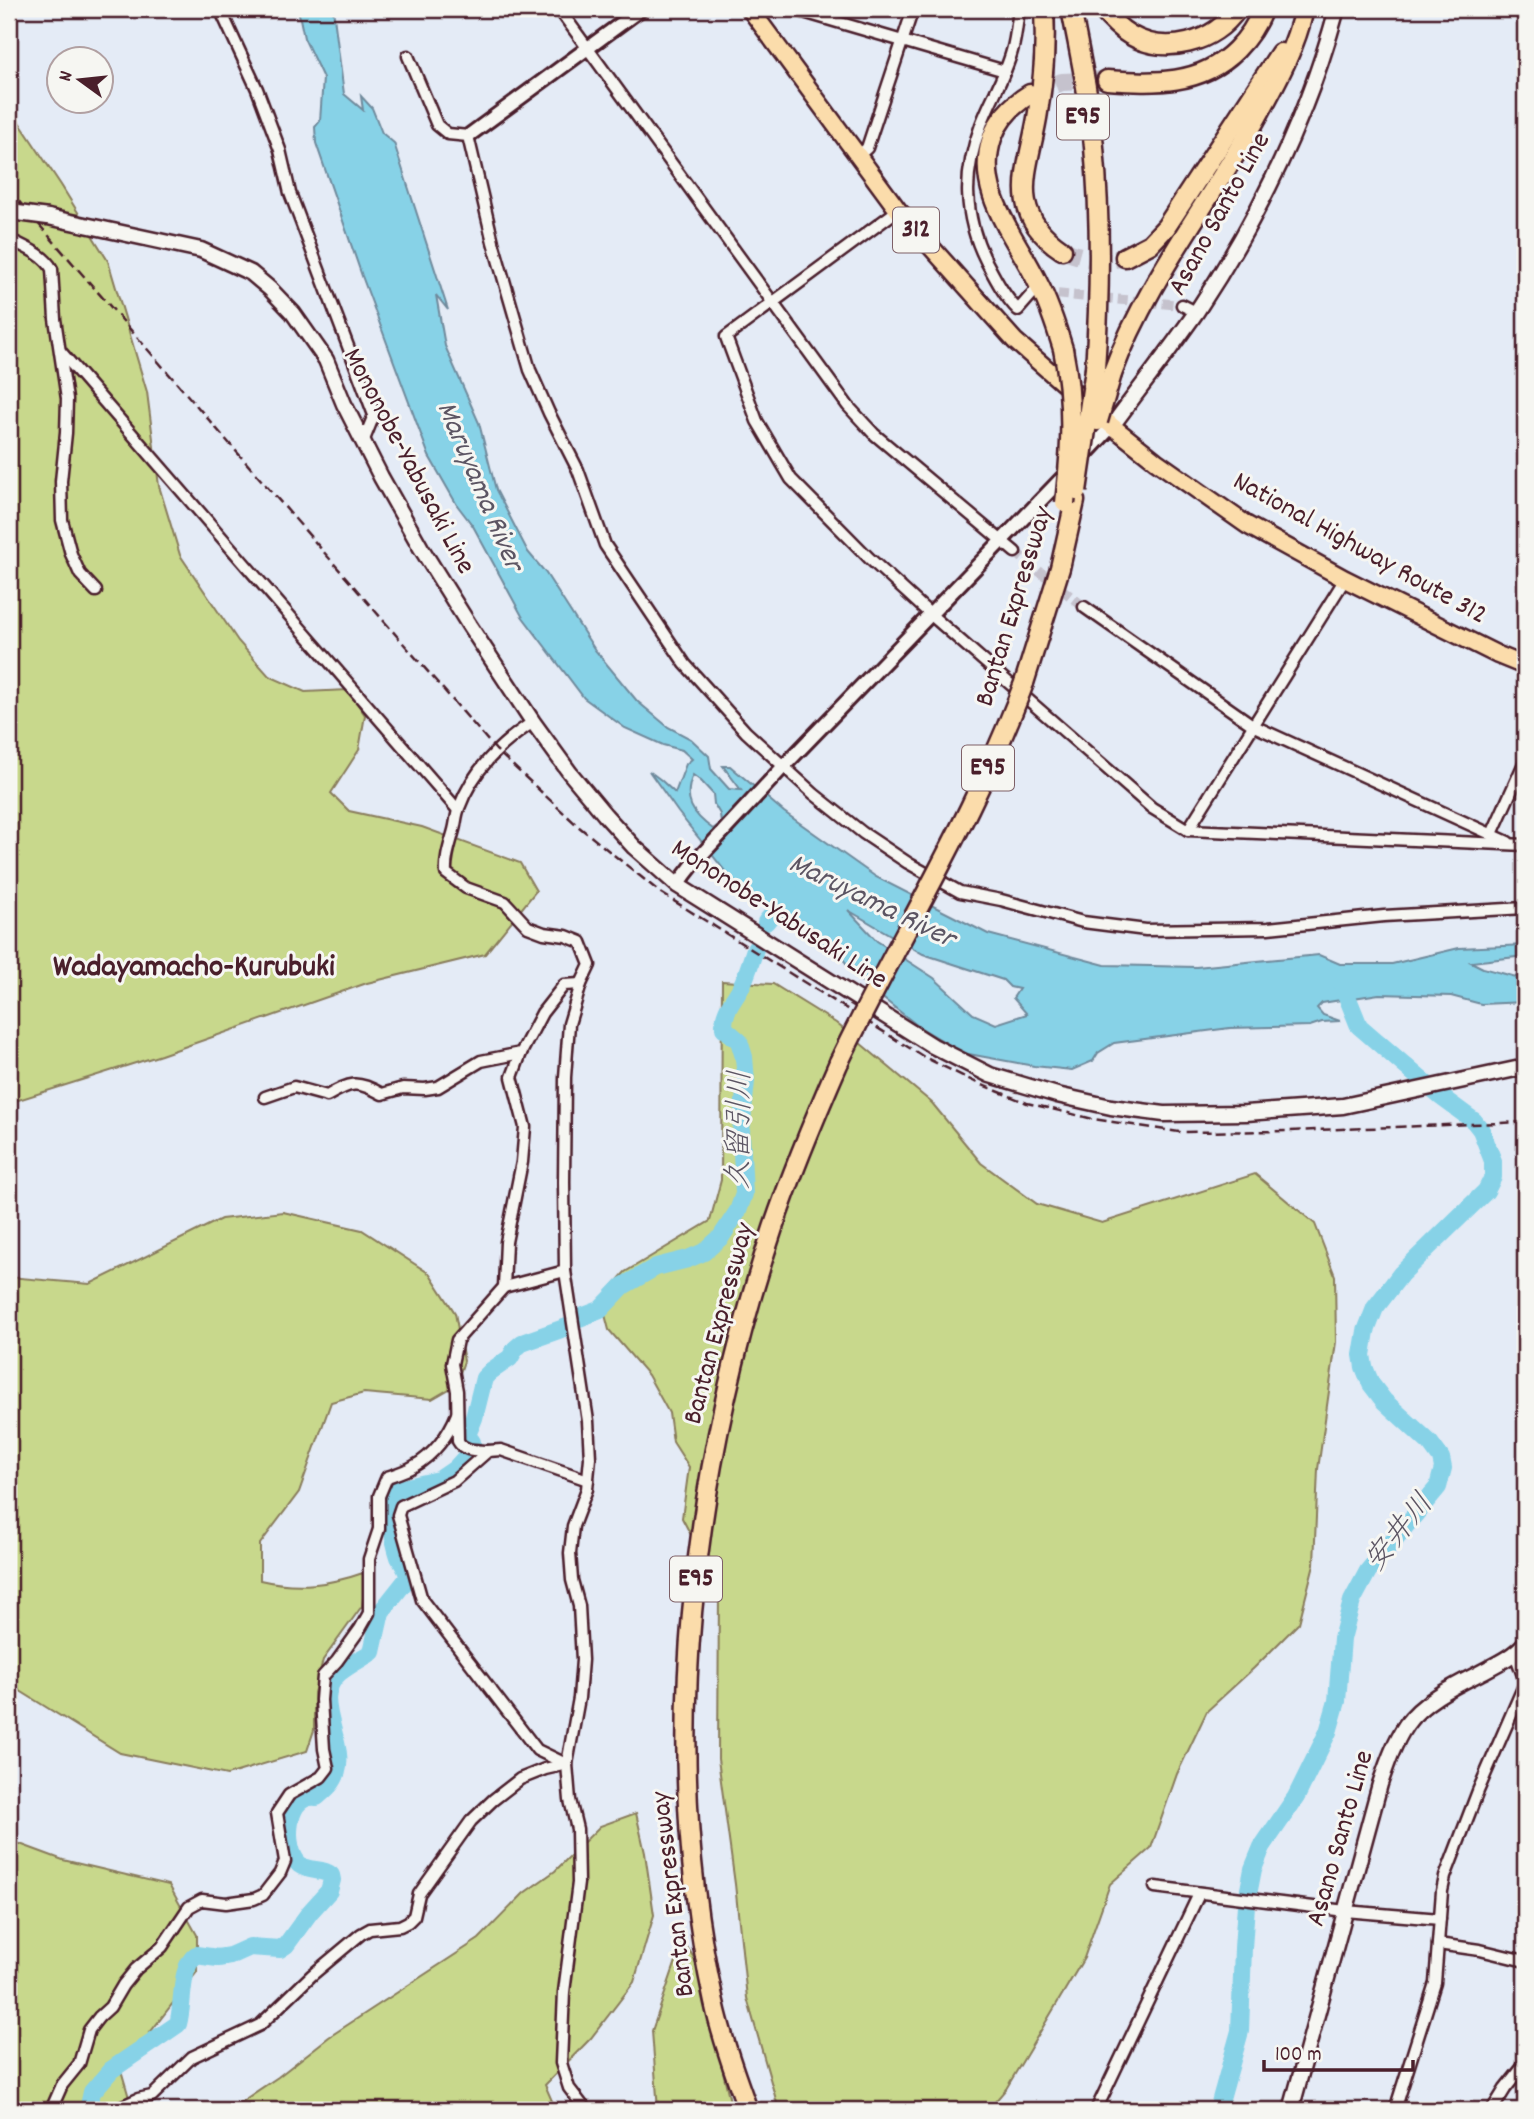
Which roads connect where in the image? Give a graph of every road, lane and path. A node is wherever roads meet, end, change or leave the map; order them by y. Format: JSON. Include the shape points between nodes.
{"nodes":[{"id":1,"x":220,"y":9,"type":"edge"},
{"id":2,"x":559,"y":9,"type":"edge"},
{"id":3,"x":641,"y":9,"type":"edge"},
{"id":4,"x":750,"y":9,"type":"edge"},
{"id":5,"x":793,"y":9,"type":"edge"},
{"id":6,"x":913,"y":9,"type":"edge"},
{"id":7,"x":1019,"y":9,"type":"edge"},
{"id":8,"x":1044,"y":9,"type":"edge"},
{"id":9,"x":1060,"y":9,"type":"edge"},
{"id":10,"x":1071,"y":9,"type":"edge"},
{"id":11,"x":1101,"y":9,"type":"edge"},
{"id":12,"x":1237,"y":9,"type":"edge"},
{"id":13,"x":1263,"y":9,"type":"edge"},
{"id":14,"x":1303,"y":9,"type":"edge"},
{"id":15,"x":1337,"y":9,"type":"edge"},
{"id":16,"x":902,"y":42,"type":"junction"},
{"id":17,"x":587,"y":47,"type":"junction"},
{"id":18,"x":408,"y":56,"type":"dead end"},
{"id":19,"x":1005,"y":71,"type":"junction"},
{"id":20,"x":1107,"y":80,"type":"tunnel mouth"},
{"id":21,"x":1030,"y":94,"type":"tunnel mouth"},
{"id":22,"x":468,"y":136,"type":"junction"},
{"id":23,"x":858,"y":156,"type":"junction"},
{"id":24,"x":898,"y":210,"type":"junction"},
{"id":25,"x":13,"y":212,"type":"edge"},
{"id":26,"x":1098,"y":228,"type":"junction"},
{"id":27,"x":9,"y":240,"type":"edge"},
{"id":28,"x":1062,"y":250,"type":"tunnel mouth"},
{"id":29,"x":1125,"y":257,"type":"tunnel mouth"},
{"id":30,"x":1034,"y":293,"type":"tunnel mouth"},
{"id":31,"x":773,"y":302,"type":"junction"},
{"id":32,"x":1182,"y":305,"type":"tunnel mouth"},
{"id":33,"x":1196,"y":312,"type":"junction"},
{"id":34,"x":61,"y":352,"type":"junction"},
{"id":35,"x":1104,"y":371,"type":"junction"},
{"id":36,"x":1112,"y":426,"type":"junction"},
{"id":37,"x":363,"y":442,"type":"junction"},
{"id":38,"x":1074,"y":501,"type":"junction"},
{"id":39,"x":1001,"y":541,"type":"junction"},
{"id":40,"x":1015,"y":552,"type":"tunnel mouth"},
{"id":41,"x":1345,"y":579,"type":"junction"},
{"id":42,"x":96,"y":591,"type":"dead end"},
{"id":43,"x":1084,"y":607,"type":"tunnel mouth"},
{"id":44,"x":930,"y":614,"type":"junction"},
{"id":45,"x":1525,"y":666,"type":"edge"},
{"id":46,"x":533,"y":722,"type":"junction"},
{"id":47,"x":1254,"y":726,"type":"junction"},
{"id":48,"x":1525,"y":761,"type":"edge"},
{"id":49,"x":780,"y":770,"type":"junction"},
{"id":50,"x":458,"y":810,"type":"junction"},
{"id":51,"x":1188,"y":830,"type":"junction"},
{"id":52,"x":1492,"y":834,"type":"junction"},
{"id":53,"x":1512,"y":844,"type":"junction"},
{"id":54,"x":1525,"y":845,"type":"edge"},
{"id":55,"x":677,"y":885,"type":"junction"},
{"id":56,"x":1525,"y":908,"type":"edge"},
{"id":57,"x":581,"y":984,"type":"junction"},
{"id":58,"x":521,"y":1053,"type":"junction"},
{"id":59,"x":1525,"y":1067,"type":"edge"},
{"id":60,"x":265,"y":1097,"type":"dead end"},
{"id":61,"x":565,"y":1271,"type":"junction"},
{"id":62,"x":504,"y":1287,"type":"junction"},
{"id":63,"x":457,"y":1414,"type":"junction"},
{"id":64,"x":479,"y":1450,"type":"junction"},
{"id":65,"x":588,"y":1480,"type":"junction"},
{"id":66,"x":1520,"y":1649,"type":"edge"},
{"id":67,"x":1525,"y":1682,"type":"edge"},
{"id":68,"x":567,"y":1764,"type":"junction"},
{"id":69,"x":1155,"y":1887,"type":"dead end"},
{"id":70,"x":1199,"y":1894,"type":"junction"},
{"id":71,"x":1345,"y":1911,"type":"junction"},
{"id":72,"x":1440,"y":1919,"type":"junction"},
{"id":73,"x":1438,"y":1944,"type":"junction"},
{"id":74,"x":1525,"y":1961,"type":"edge"},
{"id":75,"x":1525,"y":2064,"type":"edge"},
{"id":76,"x":51,"y":2110,"type":"edge"},
{"id":77,"x":113,"y":2110,"type":"edge"},
{"id":78,"x":586,"y":2110,"type":"edge"},
{"id":79,"x":748,"y":2110,"type":"edge"},
{"id":80,"x":1096,"y":2110,"type":"edge"},
{"id":81,"x":1290,"y":2110,"type":"edge"},
{"id":82,"x":1395,"y":2110,"type":"edge"},
{"id":83,"x":1492,"y":2110,"type":"edge"}],
"edges":[{"from":1,"to":37,"type":"street","via":[[257,89],[290,193],[374,415]]},
{"from":2,"to":17,"type":"street"},
{"from":3,"to":17,"type":"street"},
{"from":4,"to":23,"type":"highway","name":"National Highway Route 312","number":"312"},
{"from":5,"to":16,"type":"street"},
{"from":6,"to":16,"type":"street"},
{"from":7,"to":19,"type":"street"},
{"from":8,"to":28,"type":"highway","via":[[1038,116],[1024,189],[1035,225]]},
{"from":9,"to":26,"type":"highway","name":"Bantan Expressway","number":"E95","via":[[1089,146]]},
{"from":10,"to":26,"type":"highway","name":"Bantan Expressway","number":"E95","via":[[1094,145]]},
{"from":11,"to":12,"type":"highway","via":[[1129,34],[1161,45],[1185,44],[1208,36]]},
{"from":13,"to":20,"type":"highway","via":[[1244,42],[1211,69],[1172,81]]},
{"from":14,"to":29,"type":"highway","via":[[1175,214],[1150,244]]},
{"from":14,"to":35,"type":"highway","via":[[1276,82]]},
{"from":15,"to":33,"type":"main road","name":"Asano Santo Line","via":[[1284,159]]},
{"from":16,"to":19,"type":"street"},
{"from":16,"to":23,"type":"street","via":[[867,148]]},
{"from":17,"to":22,"type":"street"},
{"from":17,"to":31,"type":"street"},
{"from":18,"to":22,"type":"street","via":[[437,125],[448,134]]},
{"from":19,"to":30,"type":"street","via":[[971,157],[968,204],[984,256],[1010,302],[1018,310]]},
{"from":21,"to":38,"type":"highway","bridge":true,"via":[[1012,106],[998,124],[988,157],[988,181],[1001,217],[1046,298],[1063,349],[1072,416]]},
{"from":22,"to":49,"type":"street","via":[[530,370],[578,470],[605,545],[685,664]]},
{"from":23,"to":24,"type":"highway","name":"National Highway Route 312","number":"312"},
{"from":24,"to":31,"type":"street"},
{"from":24,"to":36,"type":"highway","name":"National Highway Route 312","number":"312","via":[[1015,341]]},
{"from":25,"to":37,"type":"main road","name":"Mononobe-Yabusaki Line","bridge":true,"via":[[201,250],[251,273],[293,313],[326,360]]},
{"from":26,"to":35,"type":"highway","name":"Bantan Expressway","number":"E95","via":[[1098,315]]},
{"from":27,"to":34,"type":"street","via":[[41,256],[52,270]]},
{"from":31,"to":39,"type":"street","via":[[848,406],[874,434]]},
{"from":31,"to":44,"type":"street","via":[[726,337],[757,422],[791,480]]},
{"from":32,"to":33,"type":"street"},
{"from":33,"to":36,"type":"main road","name":"Asano Santo Line"},
{"from":34,"to":42,"type":"street","via":[[67,398],[62,520],[80,574]]},
{"from":34,"to":50,"type":"street"},
{"from":35,"to":38,"type":"highway","name":"Bantan Expressway","number":"E95","bridge":true},
{"from":36,"to":39,"type":"street"},
{"from":36,"to":41,"type":"highway","name":"National Highway Route 312","number":"312","via":[[1247,525]]},
{"from":37,"to":46,"type":"main road","name":"Mononobe-Yabusaki Line","via":[[421,548]]},
{"from":38,"to":79,"type":"highway","name":"Bantan Expressway","number":"E95","bridge":true,"via":[[1040,638],[994,758],[839,1062],[787,1189],[738,1344],[711,1471],[694,1606],[688,1806],[700,1931],[714,2004]]},
{"from":39,"to":40,"type":"street"},
{"from":39,"to":44,"type":"street"},
{"from":41,"to":45,"type":"highway","name":"National Highway Route 312","number":"312"},
{"from":41,"to":47,"type":"street"},
{"from":43,"to":47,"type":"street"},
{"from":44,"to":49,"type":"street"},
{"from":44,"to":51,"type":"street","via":[[1152,808]]},
{"from":46,"to":50,"type":"street","via":[[487,760]]},
{"from":46,"to":55,"type":"main road","name":"Mononobe-Yabusaki Line","via":[[634,848]]},
{"from":47,"to":51,"type":"street"},
{"from":47,"to":52,"type":"street"},
{"from":48,"to":52,"type":"street"},
{"from":49,"to":55,"type":"street"},
{"from":49,"to":56,"type":"street","via":[[863,833],[960,892],[1083,922],[1146,930],[1268,929],[1384,916]]},
{"from":50,"to":57,"type":"street","via":[[446,873],[466,888],[505,902],[528,927],[581,942],[590,965]]},
{"from":51,"to":53,"type":"street"},
{"from":52,"to":53,"type":"street"},
{"from":53,"to":54,"type":"street"},
{"from":55,"to":59,"type":"main road","name":"Mononobe-Yabusaki Line","via":[[933,1046],[990,1074],[1057,1095],[1164,1114],[1343,1106]]},
{"from":57,"to":58,"type":"street","via":[[564,985],[542,1013]]},
{"from":57,"to":61,"type":"street","via":[[569,1024],[565,1077]]},
{"from":58,"to":60,"type":"street","via":[[481,1061],[438,1087],[382,1094],[361,1084],[345,1085],[327,1096],[294,1087]]},
{"from":58,"to":62,"type":"street","via":[[512,1077],[525,1127],[506,1242]]},
{"from":61,"to":62,"type":"street"},
{"from":61,"to":65,"type":"street","via":[[588,1421]]},
{"from":62,"to":63,"type":"street","via":[[457,1340],[452,1364]]},
{"from":63,"to":64,"type":"street","via":[[461,1446]]},
{"from":63,"to":76,"type":"street","via":[[434,1450],[415,1466],[387,1477],[379,1496],[379,1529],[369,1559],[369,1613],[323,1676],[328,1768],[289,1795],[277,1814],[284,1868],[263,1895],[254,1899],[202,1900],[189,1907],[162,1947],[136,1969],[89,2030],[79,2064],[62,2085]]},
{"from":64,"to":65,"type":"street","via":[[501,1450]]},
{"from":64,"to":68,"type":"street","via":[[454,1481],[401,1506],[398,1515],[422,1600],[537,1749]]},
{"from":65,"to":68,"type":"street","via":[[573,1526],[570,1553],[582,1660]]},
{"from":66,"to":67,"type":"street"},
{"from":66,"to":71,"type":"main road","name":"Asano Santo Line","via":[[1464,1681],[1406,1723],[1380,1784]]},
{"from":67,"to":72,"type":"street","via":[[1445,1877]]},
{"from":68,"to":77,"type":"street","via":[[520,1779],[471,1821],[419,1894],[408,1922],[370,1928],[260,2025],[192,2057],[152,2096]]},
{"from":68,"to":78,"type":"street","via":[[577,1829],[578,1883],[564,1992],[561,2063],[569,2088]]},
{"from":69,"to":70,"type":"street"},
{"from":70,"to":71,"type":"street"},
{"from":70,"to":80,"type":"street"},
{"from":71,"to":72,"type":"street"},
{"from":71,"to":81,"type":"main road","name":"Asano Santo Line"},
{"from":72,"to":73,"type":"street"},
{"from":73,"to":74,"type":"street"},
{"from":73,"to":82,"type":"street","via":[[1435,1983]]},
{"from":75,"to":83,"type":"street"}]}
